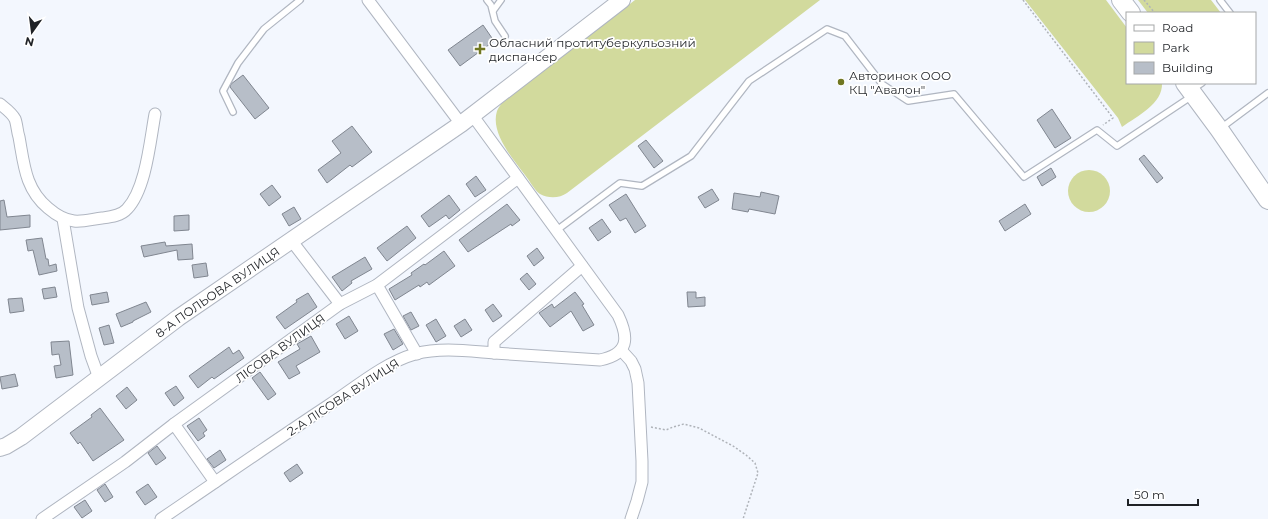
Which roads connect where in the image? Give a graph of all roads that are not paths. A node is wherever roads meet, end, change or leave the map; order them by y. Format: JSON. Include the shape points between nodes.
{"nodes":[{"id":1,"x":300,"y":0,"type":"edge"},
{"id":2,"x":368,"y":0,"type":"edge"},
{"id":3,"x":487,"y":0,"type":"edge"},
{"id":4,"x":501,"y":0,"type":"edge"},
{"id":5,"x":622,"y":0,"type":"edge"},
{"id":6,"x":1121,"y":0,"type":"edge"},
{"id":7,"x":1220,"y":0,"type":"edge"},
{"id":8,"x":493,"y":11,"type":"junction"},
{"id":9,"x":1130,"y":12,"type":"edge"},
{"id":10,"x":1229,"y":12,"type":"edge"},
{"id":11,"x":505,"y":36,"type":"dead end"},
{"id":12,"x":1193,"y":88,"type":"edge"},
{"id":13,"x":1268,"y":93,"type":"edge"},
{"id":14,"x":0,"y":104,"type":"edge"},
{"id":15,"x":233,"y":112,"type":"dead end"},
{"id":16,"x":155,"y":114,"type":"dead end"},
{"id":17,"x":467,"y":120,"type":"junction"},
{"id":18,"x":1219,"y":129,"type":"junction"},
{"id":19,"x":518,"y":178,"type":"junction"},
{"id":20,"x":1268,"y":200,"type":"edge"},
{"id":21,"x":64,"y":219,"type":"junction"},
{"id":22,"x":557,"y":230,"type":"junction"},
{"id":23,"x":291,"y":240,"type":"junction"},
{"id":24,"x":582,"y":266,"type":"junction"},
{"id":25,"x":378,"y":285,"type":"junction"},
{"id":26,"x":340,"y":304,"type":"junction"},
{"id":27,"x":621,"y":350,"type":"junction"},
{"id":28,"x":494,"y":353,"type":"junction"},
{"id":29,"x":416,"y":354,"type":"junction"},
{"id":30,"x":100,"y":378,"type":"junction"},
{"id":31,"x":174,"y":424,"type":"junction"},
{"id":32,"x":0,"y":448,"type":"edge"},
{"id":33,"x":215,"y":482,"type":"junction"},
{"id":34,"x":42,"y":519,"type":"edge"},
{"id":35,"x":161,"y":519,"type":"edge"},
{"id":36,"x":630,"y":519,"type":"edge"}],
"edges":[{"from":1,"to":15,"type":"lane","via":[[264,29],[238,63],[223,91]]},
{"from":2,"to":17,"type":"street"},
{"from":3,"to":8,"type":"lane"},
{"from":4,"to":8,"type":"lane"},
{"from":5,"to":17,"type":"street","name":"8-А ПОЛЬОВА ВУЛИЦЯ"},
{"from":6,"to":9,"type":"main road"},
{"from":7,"to":10,"type":"lane"},
{"from":8,"to":11,"type":"lane","via":[[495,21]]},
{"from":12,"to":18,"type":"main road"},
{"from":12,"to":22,"type":"lane","via":[[1116,148],[1097,130],[1024,177],[954,94],[908,101],[882,84],[845,36],[828,29],[749,81],[691,156],[642,186],[620,183]]},
{"from":13,"to":18,"type":"lane"},
{"from":14,"to":21,"type":"street","via":[[15,119],[26,178],[36,196]]},
{"from":16,"to":21,"type":"street","via":[[140,185],[126,210],[109,217],[75,221]]},
{"from":17,"to":19,"type":"street"},
{"from":17,"to":23,"type":"street","name":"8-А ПОЛЬОВА ВУЛИЦЯ"},
{"from":18,"to":20,"type":"main road"},
{"from":19,"to":22,"type":"street"},
{"from":19,"to":25,"type":"street","name":"ЛІСОВА ВУЛИЦЯ"},
{"from":21,"to":30,"type":"street","via":[[78,308]]},
{"from":22,"to":24,"type":"street"},
{"from":23,"to":26,"type":"street"},
{"from":23,"to":30,"type":"street","name":"8-А ПОЛЬОВА ВУЛИЦЯ","via":[[178,318]]},
{"from":24,"to":27,"type":"street","via":[[621,321],[625,335]]},
{"from":24,"to":28,"type":"street","via":[[494,342]]},
{"from":25,"to":26,"type":"street","name":"ЛІСОВА ВУЛИЦЯ"},
{"from":25,"to":29,"type":"street"},
{"from":26,"to":31,"type":"street","name":"ЛІСОВА ВУЛИЦЯ"},
{"from":27,"to":28,"type":"street","name":"2-А ЛІСОВА ВУЛИЦЯ","via":[[615,356],[600,360]]},
{"from":27,"to":36,"type":"street","via":[[631,361],[638,383],[642,482]]},
{"from":28,"to":29,"type":"street","name":"2-А ЛІСОВА ВУЛИЦЯ","via":[[456,350]]},
{"from":29,"to":33,"type":"street","name":"2-А ЛІСОВА ВУЛИЦЯ","via":[[392,363]]},
{"from":30,"to":32,"type":"street","name":"8-А ПОЛЬОВА ВУЛИЦЯ","via":[[21,437]]},
{"from":31,"to":33,"type":"street"},
{"from":31,"to":34,"type":"street","name":"ЛІСОВА ВУЛИЦЯ","via":[[125,462]]},
{"from":33,"to":35,"type":"street","name":"2-А ЛІСОВА ВУЛИЦЯ"}]}
